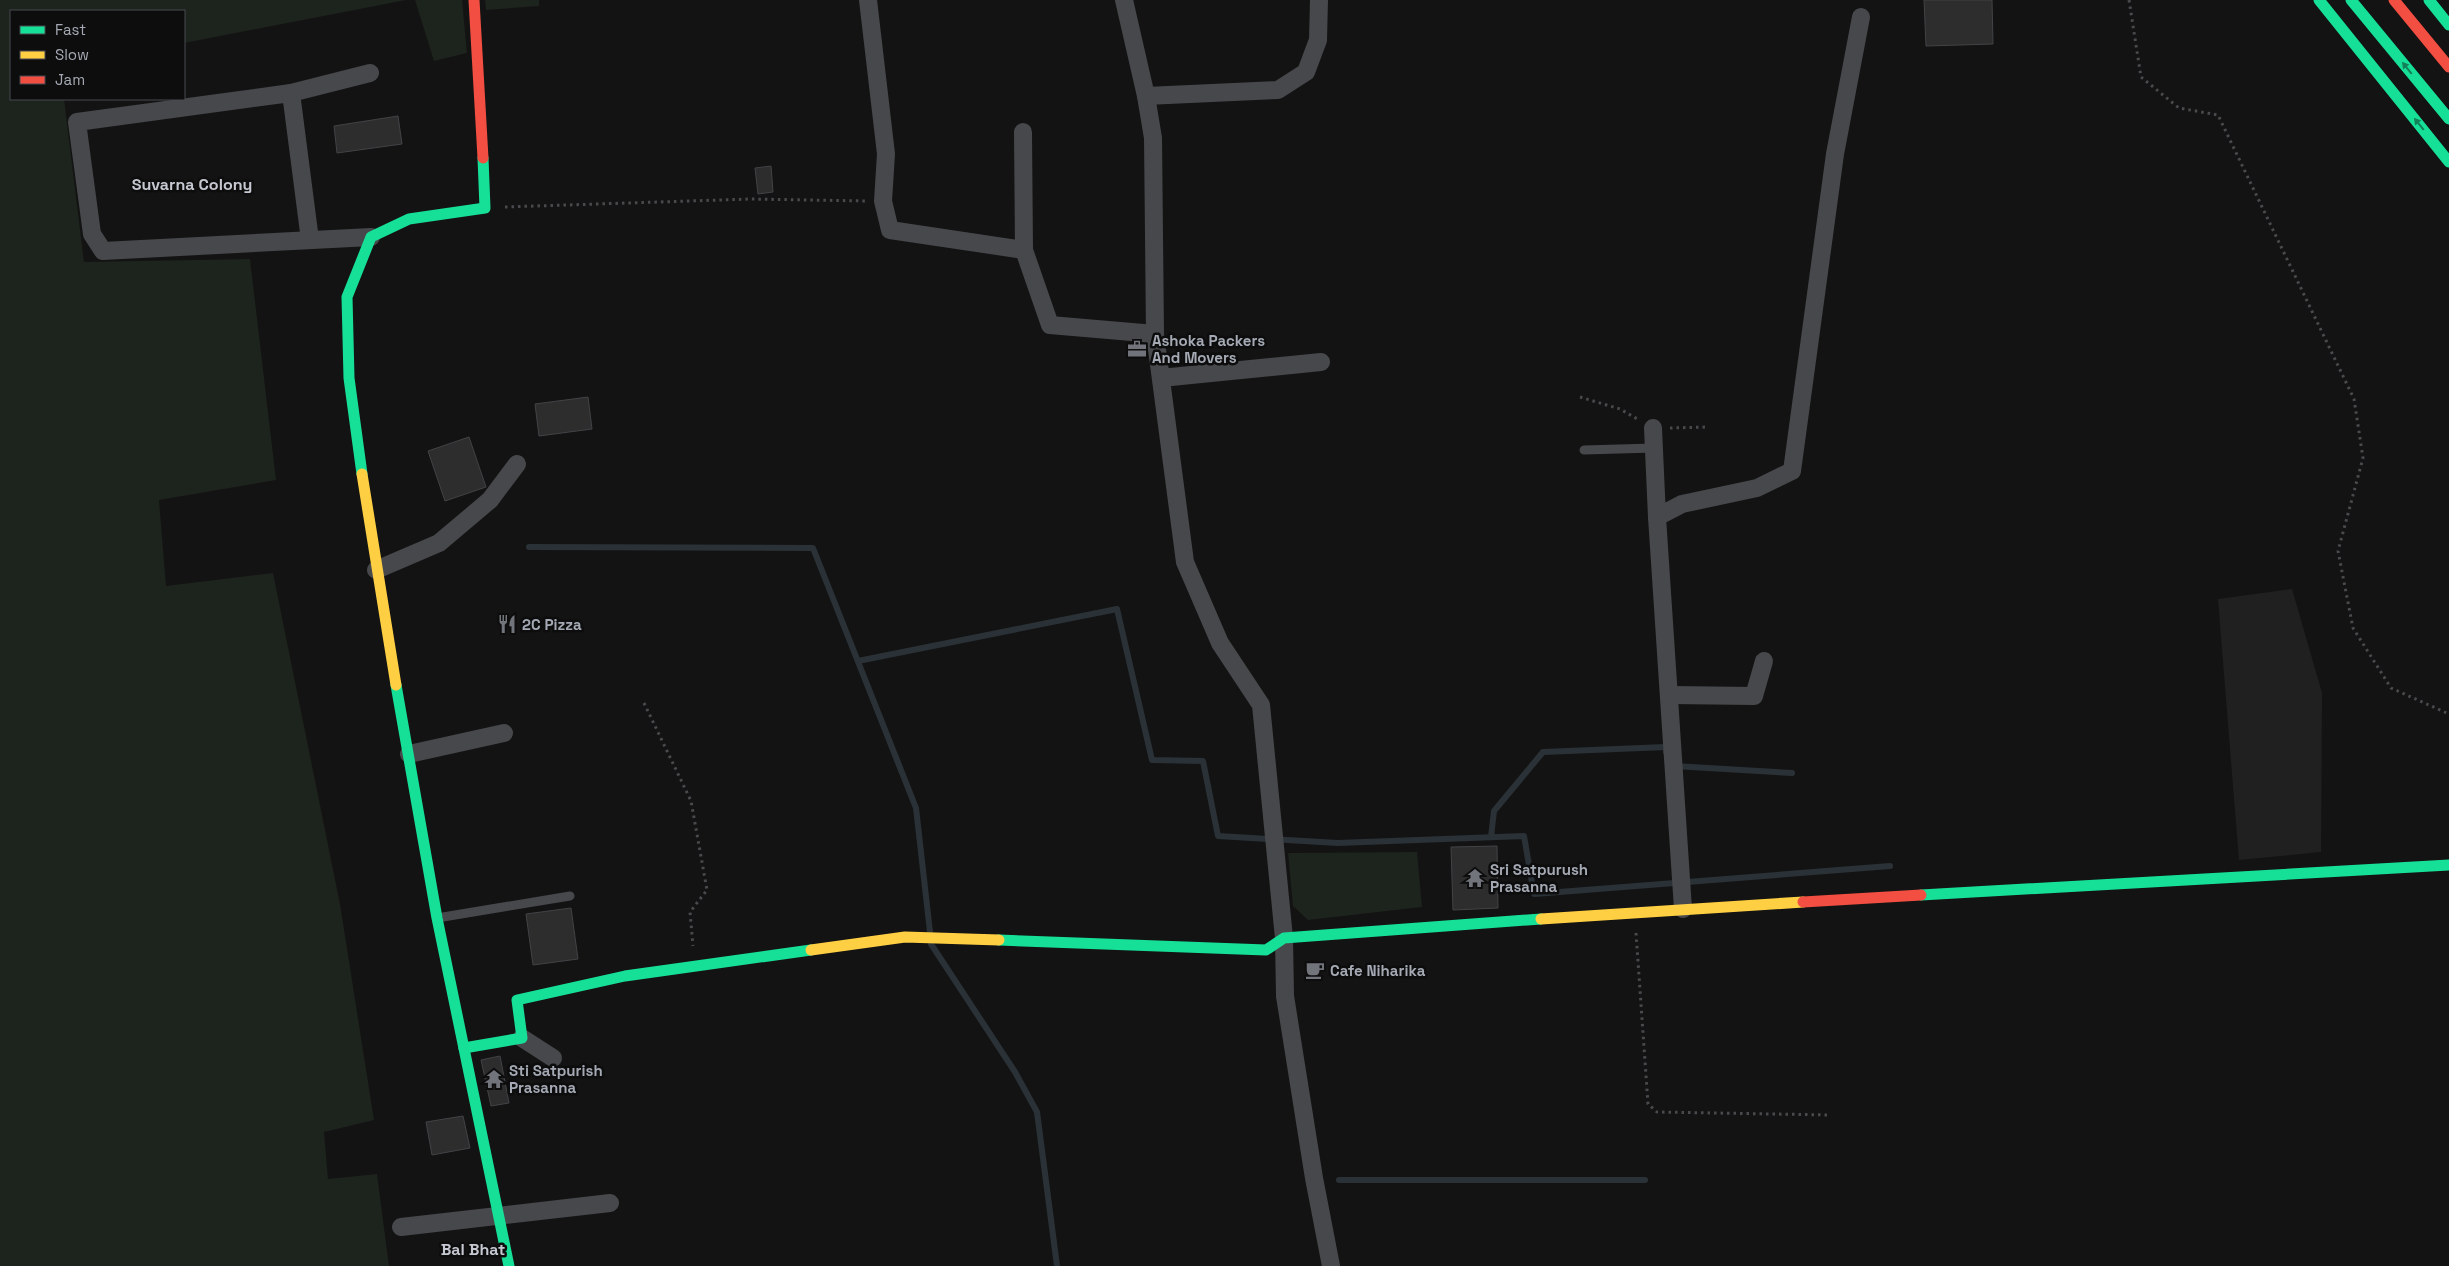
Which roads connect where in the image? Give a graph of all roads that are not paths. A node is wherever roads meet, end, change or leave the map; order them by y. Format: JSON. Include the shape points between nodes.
{"nodes":[{"id":1,"x":474,"y":0,"type":"edge"},
{"id":2,"x":868,"y":0,"type":"edge"},
{"id":3,"x":1124,"y":0,"type":"edge"},
{"id":4,"x":1319,"y":0,"type":"edge"},
{"id":5,"x":2319,"y":0,"type":"edge"},
{"id":6,"x":2351,"y":0,"type":"edge"},
{"id":7,"x":2394,"y":0,"type":"edge"},
{"id":8,"x":2429,"y":0,"type":"edge"},
{"id":9,"x":1861,"y":17,"type":"dead end"},
{"id":10,"x":2449,"y":25,"type":"edge"},
{"id":11,"x":2449,"y":67,"type":"edge"},
{"id":12,"x":370,"y":73,"type":"dead end"},
{"id":13,"x":291,"y":93,"type":"junction"},
{"id":14,"x":1146,"y":96,"type":"junction"},
{"id":15,"x":2449,"y":119,"type":"edge"},
{"id":16,"x":1023,"y":132,"type":"dead end"},
{"id":17,"x":2449,"y":162,"type":"edge"},
{"id":18,"x":371,"y":237,"type":"junction"},
{"id":19,"x":310,"y":240,"type":"junction"},
{"id":20,"x":1024,"y":250,"type":"junction"},
{"id":21,"x":1155,"y":334,"type":"junction"},
{"id":22,"x":1321,"y":362,"type":"dead end"},
{"id":23,"x":1161,"y":378,"type":"junction"},
{"id":24,"x":1653,"y":428,"type":"road end"},
{"id":25,"x":1654,"y":448,"type":"junction"},
{"id":26,"x":1584,"y":450,"type":"dead end"},
{"id":27,"x":518,"y":464,"type":"dead end"},
{"id":28,"x":1657,"y":518,"type":"junction"},
{"id":29,"x":376,"y":570,"type":"junction"},
{"id":30,"x":1764,"y":661,"type":"dead end"},
{"id":31,"x":1670,"y":695,"type":"junction"},
{"id":32,"x":504,"y":733,"type":"dead end"},
{"id":33,"x":409,"y":754,"type":"junction"},
{"id":34,"x":2449,"y":865,"type":"edge"},
{"id":35,"x":570,"y":896,"type":"dead end"},
{"id":36,"x":1683,"y":909,"type":"junction"},
{"id":37,"x":437,"y":918,"type":"junction"},
{"id":38,"x":1284,"y":938,"type":"junction"},
{"id":39,"x":522,"y":1038,"type":"junction"},
{"id":40,"x":464,"y":1048,"type":"junction"},
{"id":41,"x":554,"y":1058,"type":"dead end"},
{"id":42,"x":610,"y":1203,"type":"dead end"},
{"id":43,"x":499,"y":1215,"type":"junction"},
{"id":44,"x":402,"y":1227,"type":"dead end"},
{"id":45,"x":509,"y":1266,"type":"edge"},
{"id":46,"x":1331,"y":1266,"type":"edge"}],
"edges":[{"from":1,"to":18,"type":"main road","via":[[485,208],[409,219]]},
{"from":2,"to":20,"type":"street","via":[[886,154],[883,201],[890,230]]},
{"from":3,"to":14,"type":"street"},
{"from":4,"to":14,"type":"street","via":[[1318,40],[1306,72],[1278,90]]},
{"from":17,"to":5,"type":"main road","one_way":true},
{"from":15,"to":6,"type":"main road","one_way":true},
{"from":7,"to":11,"type":"main road"},
{"from":8,"to":10,"type":"main road"},
{"from":9,"to":28,"type":"street","via":[[1835,154],[1792,470],[1757,488],[1682,504]]},
{"from":12,"to":13,"type":"street"},
{"from":13,"to":19,"type":"street"},
{"from":13,"to":19,"type":"street","via":[[78,122],[90,225],[103,251]]},
{"from":14,"to":21,"type":"street","via":[[1153,138]]},
{"from":16,"to":20,"type":"street"},
{"from":18,"to":19,"type":"street"},
{"from":18,"to":29,"type":"main road","via":[[347,298],[347,306],[349,378]]},
{"from":20,"to":21,"type":"street","via":[[1050,325]]},
{"from":21,"to":23,"type":"street"},
{"from":22,"to":23,"type":"street"},
{"from":23,"to":38,"type":"street","via":[[1185,562],[1220,643],[1260,705]]},
{"from":24,"to":25,"type":"street"},
{"from":25,"to":26,"type":"lane"},
{"from":25,"to":28,"type":"street"},
{"from":27,"to":29,"type":"street","via":[[490,500],[439,542]]},
{"from":28,"to":31,"type":"street"},
{"from":29,"to":33,"type":"main road"},
{"from":30,"to":31,"type":"street","via":[[1754,696]]},
{"from":31,"to":36,"type":"street"},
{"from":32,"to":33,"type":"street"},
{"from":33,"to":37,"type":"main road"},
{"from":34,"to":36,"type":"main road"},
{"from":35,"to":37,"type":"lane"},
{"from":36,"to":38,"type":"main road"},
{"from":37,"to":40,"type":"main road"},
{"from":38,"to":39,"type":"main road","via":[[1266,950],[905,937],[625,976],[517,1000]]},
{"from":38,"to":46,"type":"street","via":[[1285,996]]},
{"from":39,"to":40,"type":"main road"},
{"from":39,"to":41,"type":"street"},
{"from":40,"to":43,"type":"main road"},
{"from":42,"to":43,"type":"street"},
{"from":43,"to":44,"type":"street"},
{"from":43,"to":45,"type":"main road"}]}
